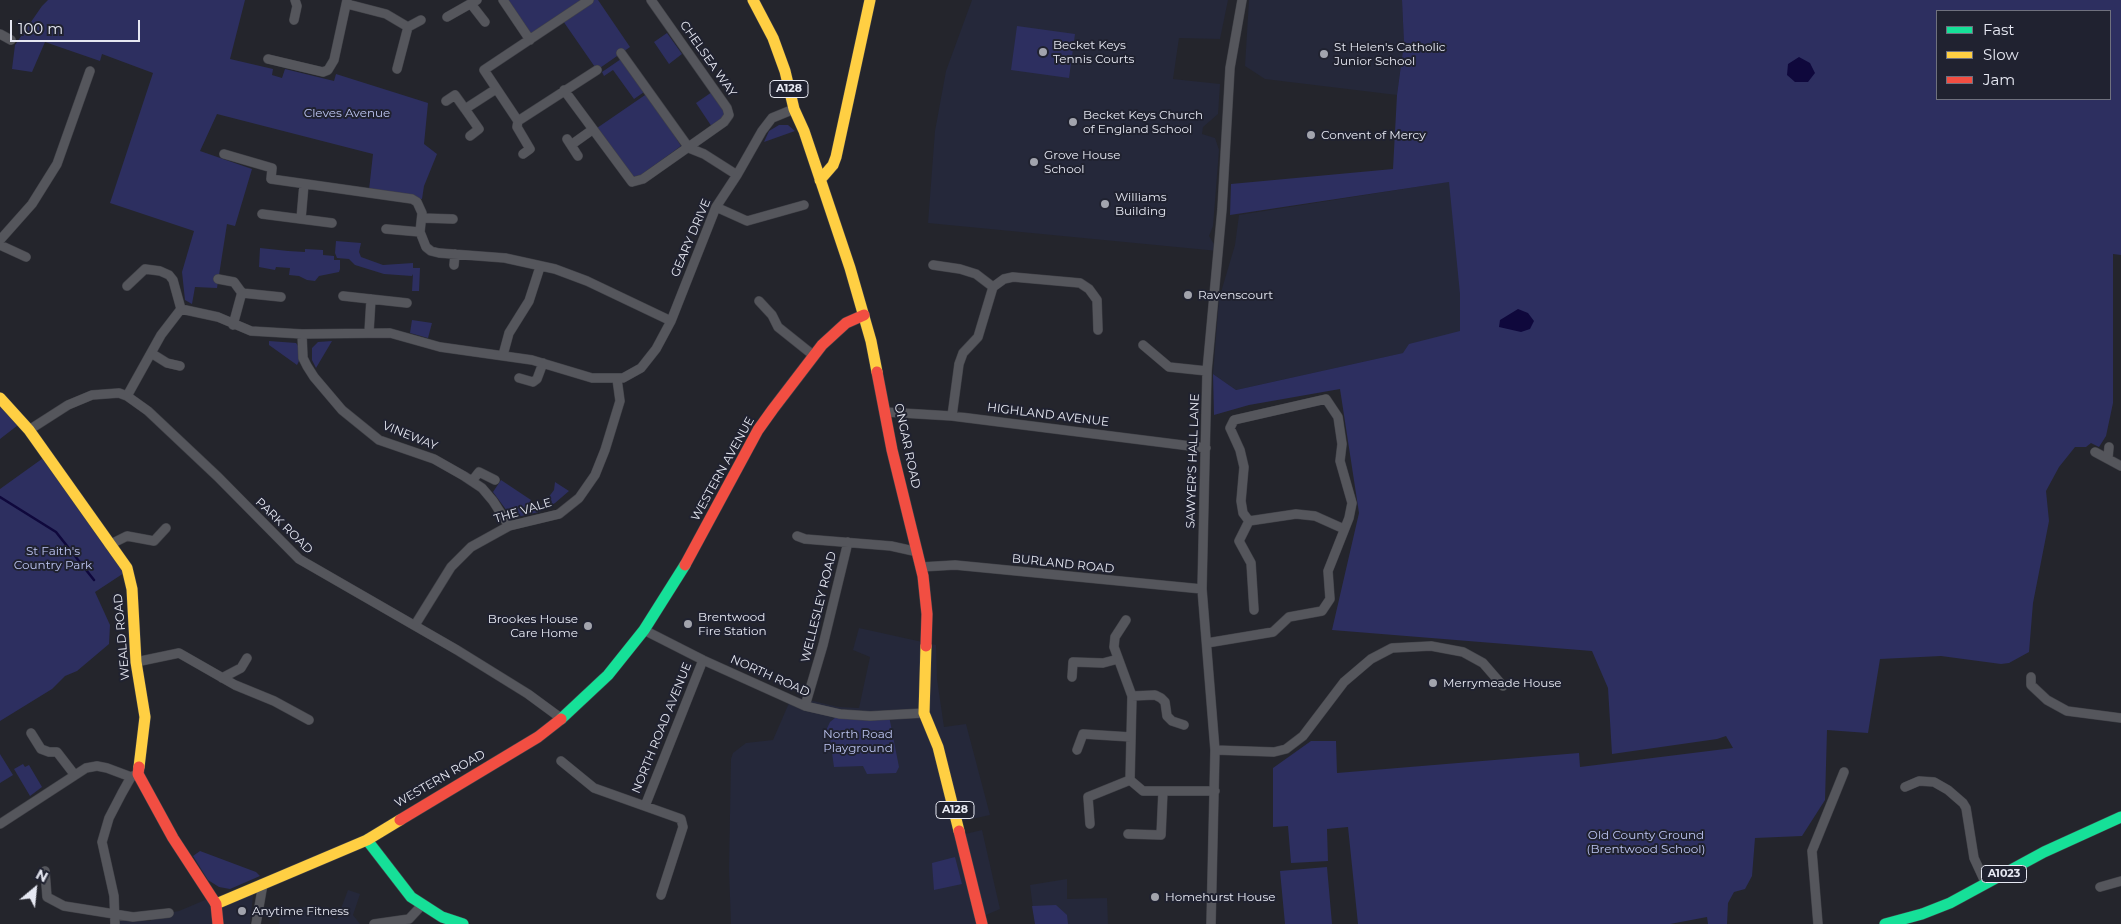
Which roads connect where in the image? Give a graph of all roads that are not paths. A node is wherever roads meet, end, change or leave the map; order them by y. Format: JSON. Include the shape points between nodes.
{"nodes":[{"id":1,"x":295,"y":0,"type":"edge"},
{"id":2,"x":503,"y":0,"type":"edge"},
{"id":3,"x":587,"y":0,"type":"edge"},
{"id":4,"x":651,"y":0,"type":"edge"},
{"id":5,"x":753,"y":0,"type":"edge"},
{"id":6,"x":870,"y":0,"type":"edge"},
{"id":7,"x":1242,"y":0,"type":"edge"},
{"id":8,"x":347,"y":2,"type":"edge"},
{"id":9,"x":474,"y":2,"type":"edge"},
{"id":10,"x":447,"y":17,"type":"dead end"},
{"id":11,"x":294,"y":20,"type":"dead end"},
{"id":12,"x":421,"y":20,"type":"dead end"},
{"id":13,"x":485,"y":22,"type":"dead end"},
{"id":14,"x":408,"y":27,"type":"junction"},
{"id":15,"x":0,"y":34,"type":"edge"},
{"id":16,"x":11,"y":40,"type":"dead end"},
{"id":17,"x":530,"y":40,"type":"junction"},
{"id":18,"x":621,"y":53,"type":"dead end"},
{"id":19,"x":268,"y":59,"type":"dead end"},
{"id":20,"x":397,"y":69,"type":"dead end"},
{"id":21,"x":596,"y":70,"type":"dead end"},
{"id":22,"x":90,"y":71,"type":"dead end"},
{"id":23,"x":496,"y":89,"type":"junction"},
{"id":24,"x":564,"y":90,"type":"junction"},
{"id":25,"x":446,"y":101,"type":"dead end"},
{"id":26,"x":794,"y":108,"type":"junction"},
{"id":27,"x":466,"y":109,"type":"junction"},
{"id":28,"x":518,"y":120,"type":"junction"},
{"id":29,"x":592,"y":130,"type":"junction"},
{"id":30,"x":470,"y":136,"type":"dead end"},
{"id":31,"x":689,"y":148,"type":"junction"},
{"id":32,"x":224,"y":154,"type":"dead end"},
{"id":33,"x":523,"y":154,"type":"dead end"},
{"id":34,"x":578,"y":156,"type":"dead end"},
{"id":35,"x":737,"y":175,"type":"junction"},
{"id":36,"x":820,"y":180,"type":"junction"},
{"id":37,"x":304,"y":184,"type":"junction"},
{"id":38,"x":804,"y":204,"type":"dead end"},
{"id":39,"x":716,"y":207,"type":"junction"},
{"id":40,"x":262,"y":214,"type":"dead end"},
{"id":41,"x":422,"y":218,"type":"junction"},
{"id":42,"x":301,"y":219,"type":"junction"},
{"id":43,"x":453,"y":219,"type":"dead end"},
{"id":44,"x":332,"y":223,"type":"dead end"},
{"id":45,"x":386,"y":229,"type":"dead end"},
{"id":46,"x":420,"y":232,"type":"junction"},
{"id":47,"x":0,"y":240,"type":"edge"},
{"id":48,"x":0,"y":245,"type":"edge"},
{"id":49,"x":455,"y":254,"type":"junction"},
{"id":50,"x":26,"y":257,"type":"dead end"},
{"id":51,"x":454,"y":265,"type":"dead end"},
{"id":52,"x":933,"y":265,"type":"dead end"},
{"id":53,"x":540,"y":267,"type":"junction"},
{"id":54,"x":218,"y":279,"type":"dead end"},
{"id":55,"x":127,"y":286,"type":"dead end"},
{"id":56,"x":992,"y":287,"type":"junction"},
{"id":57,"x":242,"y":292,"type":"junction"},
{"id":58,"x":281,"y":296,"type":"dead end"},
{"id":59,"x":343,"y":296,"type":"dead end"},
{"id":60,"x":371,"y":299,"type":"junction"},
{"id":61,"x":759,"y":301,"type":"dead end"},
{"id":62,"x":408,"y":303,"type":"dead end"},
{"id":63,"x":181,"y":309,"type":"junction"},
{"id":64,"x":864,"y":315,"type":"junction"},
{"id":65,"x":671,"y":321,"type":"junction"},
{"id":66,"x":233,"y":325,"type":"junction"},
{"id":67,"x":1098,"y":330,"type":"dead end"},
{"id":68,"x":369,"y":332,"type":"junction"},
{"id":69,"x":302,"y":334,"type":"junction"},
{"id":70,"x":1143,"y":346,"type":"dead end"},
{"id":71,"x":151,"y":353,"type":"junction"},
{"id":72,"x":503,"y":355,"type":"junction"},
{"id":73,"x":813,"y":355,"type":"junction"},
{"id":74,"x":543,"y":363,"type":"junction"},
{"id":75,"x":180,"y":366,"type":"dead end"},
{"id":76,"x":1207,"y":371,"type":"junction"},
{"id":77,"x":519,"y":378,"type":"dead end"},
{"id":78,"x":617,"y":379,"type":"junction"},
{"id":79,"x":127,"y":396,"type":"junction"},
{"id":80,"x":0,"y":398,"type":"edge"},
{"id":81,"x":885,"y":412,"type":"junction"},
{"id":82,"x":952,"y":416,"type":"junction"},
{"id":83,"x":29,"y":430,"type":"junction"},
{"id":84,"x":2108,"y":447,"type":"dead end"},
{"id":85,"x":1206,"y":448,"type":"junction"},
{"id":86,"x":2095,"y":452,"type":"dead end"},
{"id":87,"x":2108,"y":458,"type":"junction"},
{"id":88,"x":2121,"y":466,"type":"edge"},
{"id":89,"x":495,"y":480,"type":"dead end"},
{"id":90,"x":472,"y":481,"type":"junction"},
{"id":91,"x":1249,"y":521,"type":"junction"},
{"id":92,"x":509,"y":526,"type":"junction"},
{"id":93,"x":166,"y":528,"type":"dead end"},
{"id":94,"x":1344,"y":529,"type":"junction"},
{"id":95,"x":797,"y":536,"type":"dead end"},
{"id":96,"x":848,"y":542,"type":"junction"},
{"id":97,"x":109,"y":545,"type":"junction"},
{"id":98,"x":918,"y":552,"type":"junction"},
{"id":99,"x":921,"y":567,"type":"junction"},
{"id":100,"x":1202,"y":589,"type":"junction"},
{"id":101,"x":1254,"y":610,"type":"dead end"},
{"id":102,"x":1126,"y":620,"type":"dead end"},
{"id":103,"x":415,"y":625,"type":"junction"},
{"id":104,"x":644,"y":630,"type":"junction"},
{"id":105,"x":1207,"y":643,"type":"junction"},
{"id":106,"x":247,"y":658,"type":"dead end"},
{"id":107,"x":1118,"y":659,"type":"junction"},
{"id":108,"x":703,"y":660,"type":"junction"},
{"id":109,"x":136,"y":662,"type":"junction"},
{"id":110,"x":1072,"y":677,"type":"dead end"},
{"id":111,"x":2031,"y":677,"type":"dead end"},
{"id":112,"x":222,"y":678,"type":"junction"},
{"id":113,"x":1503,"y":686,"type":"dead end"},
{"id":114,"x":1132,"y":696,"type":"junction"},
{"id":115,"x":805,"y":706,"type":"junction"},
{"id":116,"x":924,"y":714,"type":"junction"},
{"id":117,"x":2121,"y":718,"type":"edge"},
{"id":118,"x":562,"y":719,"type":"junction"},
{"id":119,"x":309,"y":720,"type":"dead end"},
{"id":120,"x":1184,"y":724,"type":"dead end"},
{"id":121,"x":31,"y":733,"type":"dead end"},
{"id":122,"x":1131,"y":737,"type":"junction"},
{"id":123,"x":1077,"y":750,"type":"dead end"},
{"id":124,"x":1215,"y":750,"type":"junction"},
{"id":125,"x":561,"y":761,"type":"dead end"},
{"id":126,"x":1844,"y":772,"type":"dead end"},
{"id":127,"x":74,"y":774,"type":"junction"},
{"id":128,"x":134,"y":776,"type":"junction"},
{"id":129,"x":1130,"y":780,"type":"junction"},
{"id":130,"x":1905,"y":787,"type":"dead end"},
{"id":131,"x":1163,"y":791,"type":"junction"},
{"id":132,"x":1215,"y":791,"type":"junction"},
{"id":133,"x":645,"y":806,"type":"junction"},
{"id":134,"x":2121,"y":817,"type":"edge"},
{"id":135,"x":0,"y":824,"type":"edge"},
{"id":136,"x":1090,"y":824,"type":"dead end"},
{"id":137,"x":1128,"y":834,"type":"dead end"},
{"id":138,"x":367,"y":840,"type":"junction"},
{"id":139,"x":45,"y":871,"type":"dead end"},
{"id":140,"x":2121,"y":881,"type":"edge"},
{"id":141,"x":263,"y":884,"type":"junction"},
{"id":142,"x":1986,"y":884,"type":"junction"},
{"id":143,"x":2100,"y":887,"type":"dead end"},
{"id":144,"x":661,"y":895,"type":"dead end"},
{"id":145,"x":216,"y":904,"type":"junction"},
{"id":146,"x":422,"y":905,"type":"junction"},
{"id":147,"x":977,"y":910,"type":"junction"},
{"id":148,"x":169,"y":913,"type":"dead end"},
{"id":149,"x":115,"y":920,"type":"edge"},
{"id":150,"x":396,"y":923,"type":"edge"},
{"id":151,"x":218,"y":924,"type":"edge"},
{"id":152,"x":256,"y":924,"type":"edge"},
{"id":153,"x":374,"y":924,"type":"edge"},
{"id":154,"x":462,"y":924,"type":"edge"},
{"id":155,"x":976,"y":924,"type":"edge"},
{"id":156,"x":982,"y":924,"type":"edge"},
{"id":157,"x":1211,"y":924,"type":"edge"},
{"id":158,"x":1818,"y":924,"type":"edge"},
{"id":159,"x":1885,"y":924,"type":"edge"}],
"edges":[{"from":1,"to":11,"type":"street"},
{"from":2,"to":17,"type":"street"},
{"from":3,"to":17,"type":"street"},
{"from":4,"to":31,"type":"street","name":"CHELSEA WAY","via":[[728,111],[724,122]]},
{"from":5,"to":26,"type":"street","name":"ONGAR ROAD","number":"A128","via":[[773,38]]},
{"from":6,"to":36,"type":"street","via":[[836,158]]},
{"from":7,"to":76,"type":"street","name":"SAWYER'S HALL LANE","via":[[1230,68],[1222,209]]},
{"from":8,"to":14,"type":"street","via":[[386,14]]},
{"from":8,"to":19,"type":"street","via":[[334,60],[328,70],[323,72]]},
{"from":9,"to":10,"type":"street"},
{"from":9,"to":13,"type":"street"},
{"from":12,"to":14,"type":"street"},
{"from":14,"to":20,"type":"street"},
{"from":15,"to":16,"type":"street"},
{"from":17,"to":23,"type":"street","via":[[484,70]]},
{"from":18,"to":31,"type":"street"},
{"from":21,"to":24,"type":"street"},
{"from":22,"to":47,"type":"street","via":[[57,164],[32,204]]},
{"from":23,"to":27,"type":"street"},
{"from":23,"to":28,"type":"street"},
{"from":24,"to":28,"type":"street"},
{"from":24,"to":29,"type":"street"},
{"from":25,"to":27,"type":"street","via":[[455,95]]},
{"from":26,"to":35,"type":"street","name":"GEARY DRIVE","via":[[768,123]]},
{"from":26,"to":36,"type":"street","name":"ONGAR ROAD","number":"A128"},
{"from":27,"to":30,"type":"street","via":[[479,129]]},
{"from":28,"to":33,"type":"street","via":[[517,127],[530,149]]},
{"from":29,"to":31,"type":"street","via":[[632,182],[643,179]]},
{"from":29,"to":34,"type":"street","via":[[569,142]]},
{"from":31,"to":35,"type":"street"},
{"from":32,"to":37,"type":"street","via":[[272,168],[271,179]]},
{"from":35,"to":39,"type":"street","name":"GEARY DRIVE"},
{"from":36,"to":64,"type":"street","name":"ONGAR ROAD","number":"A128"},
{"from":37,"to":41,"type":"street","via":[[412,199],[418,205]]},
{"from":37,"to":42,"type":"street"},
{"from":38,"to":39,"type":"street","via":[[754,221],[746,221]]},
{"from":39,"to":65,"type":"street","name":"GEARY DRIVE"},
{"from":40,"to":42,"type":"street"},
{"from":41,"to":43,"type":"street"},
{"from":41,"to":46,"type":"street"},
{"from":42,"to":44,"type":"street"},
{"from":45,"to":46,"type":"street"},
{"from":46,"to":49,"type":"street","via":[[431,251]]},
{"from":48,"to":50,"type":"street"},
{"from":49,"to":51,"type":"street"},
{"from":49,"to":53,"type":"street","via":[[505,258]]},
{"from":52,"to":56,"type":"street","via":[[976,274]]},
{"from":53,"to":65,"type":"street","via":[[587,280]]},
{"from":53,"to":72,"type":"street","via":[[529,300],[509,333]]},
{"from":54,"to":57,"type":"street","via":[[234,282]]},
{"from":55,"to":63,"type":"street","via":[[145,269],[160,271],[173,280]]},
{"from":56,"to":67,"type":"street","via":[[1013,277],[1080,283],[1097,300]]},
{"from":56,"to":82,"type":"street","via":[[978,337],[963,353],[959,364]]},
{"from":57,"to":58,"type":"street"},
{"from":57,"to":66,"type":"street"},
{"from":59,"to":60,"type":"street"},
{"from":60,"to":62,"type":"street"},
{"from":60,"to":68,"type":"street"},
{"from":61,"to":73,"type":"street","via":[[778,327]]},
{"from":63,"to":66,"type":"street","via":[[218,316]]},
{"from":63,"to":71,"type":"street"},
{"from":64,"to":73,"type":"street","name":"WESTERN AVENUE","via":[[841,327]]},
{"from":64,"to":81,"type":"street","name":"ONGAR ROAD","number":"A128"},
{"from":65,"to":78,"type":"street","name":"GEARY DRIVE","via":[[648,360],[633,373]]},
{"from":66,"to":69,"type":"street","via":[[251,331]]},
{"from":68,"to":69,"type":"street"},
{"from":68,"to":72,"type":"street","via":[[390,333],[455,350]]},
{"from":69,"to":90,"type":"street","name":"VINEWAY","via":[[303,358],[314,377],[358,425],[379,440],[434,459]]},
{"from":70,"to":76,"type":"street","via":[[1169,367]]},
{"from":71,"to":75,"type":"street","via":[[167,363]]},
{"from":71,"to":79,"type":"street"},
{"from":72,"to":74,"type":"street"},
{"from":73,"to":104,"type":"street","name":"WESTERN AVENUE","via":[[758,430],[690,558]]},
{"from":74,"to":77,"type":"street","via":[[533,382]]},
{"from":74,"to":78,"type":"street","via":[[592,378]]},
{"from":76,"to":85,"type":"street","name":"SAWYER'S HALL LANE"},
{"from":78,"to":92,"type":"street","name":"THE VALE","via":[[620,401],[599,467],[589,485],[570,507],[559,514]]},
{"from":79,"to":83,"type":"street","via":[[106,393],[86,397]]},
{"from":79,"to":103,"type":"street","name":"PARK ROAD","via":[[148,411],[218,477],[299,559]]},
{"from":80,"to":83,"type":"street","name":"WEALD ROAD"},
{"from":81,"to":82,"type":"street","name":"HIGHLAND AVENUE"},
{"from":81,"to":98,"type":"street","name":"ONGAR ROAD","number":"A128"},
{"from":82,"to":85,"type":"street","name":"HIGHLAND AVENUE"},
{"from":83,"to":97,"type":"street","name":"WEALD ROAD"},
{"from":84,"to":87,"type":"street"},
{"from":85,"to":100,"type":"street","name":"SAWYER'S HALL LANE"},
{"from":86,"to":87,"type":"street"},
{"from":87,"to":88,"type":"street"},
{"from":89,"to":90,"type":"street","via":[[480,472]]},
{"from":90,"to":92,"type":"street","name":"VINEWAY","via":[[493,501]]},
{"from":91,"to":94,"type":"street","via":[[1296,514],[1315,516]]},
{"from":91,"to":94,"type":"street","via":[[1241,502],[1244,467],[1230,428],[1234,420],[1326,399],[1338,417],[1342,444],[1340,461],[1352,503]]},
{"from":91,"to":101,"type":"street","via":[[1239,541],[1251,563]]},
{"from":92,"to":103,"type":"street","name":"THE VALE","via":[[482,540],[450,567]]},
{"from":93,"to":97,"type":"street","via":[[154,541],[127,536]]},
{"from":94,"to":105,"type":"street","via":[[1328,571],[1330,599],[1322,612],[1289,617],[1273,632]]},
{"from":95,"to":96,"type":"street"},
{"from":96,"to":98,"type":"street"},
{"from":96,"to":115,"type":"street","name":"WELLESLEY ROAD"},
{"from":97,"to":109,"type":"street","name":"WEALD ROAD","via":[[130,575]]},
{"from":98,"to":99,"type":"street","name":"ONGAR ROAD","number":"A128"},
{"from":99,"to":100,"type":"street","name":"BURLAND ROAD","via":[[964,566]]},
{"from":99,"to":116,"type":"street","name":"ONGAR ROAD","number":"A128","via":[[927,614]]},
{"from":100,"to":105,"type":"street","name":"SAWYER'S HALL LANE"},
{"from":102,"to":107,"type":"street","via":[[1115,637]]},
{"from":103,"to":118,"type":"street","name":"PARK ROAD","via":[[528,694]]},
{"from":104,"to":108,"type":"street","name":"NORTH ROAD"},
{"from":104,"to":118,"type":"street","name":"WESTERN ROAD","via":[[599,684]]},
{"from":105,"to":124,"type":"street","name":"SAWYER'S HALL LANE"},
{"from":106,"to":112,"type":"street","via":[[241,668]]},
{"from":107,"to":110,"type":"street","via":[[1103,663],[1073,662]]},
{"from":107,"to":114,"type":"street"},
{"from":108,"to":115,"type":"street","name":"NORTH ROAD"},
{"from":108,"to":133,"type":"street","name":"NORTH ROAD AVENUE"},
{"from":109,"to":112,"type":"street","via":[[179,653]]},
{"from":109,"to":128,"type":"street","name":"WEALD ROAD","via":[[145,717]]},
{"from":111,"to":117,"type":"street","via":[[2032,685],[2047,700],[2068,711]]},
{"from":112,"to":119,"type":"street"},
{"from":113,"to":124,"type":"street","via":[[1483,663],[1462,652],[1431,646],[1392,648],[1371,659],[1344,682],[1303,736],[1286,749],[1274,752]]},
{"from":114,"to":120,"type":"street","via":[[1155,695],[1161,698],[1165,702],[1167,716]]},
{"from":114,"to":122,"type":"street"},
{"from":115,"to":116,"type":"street","name":"NORTH ROAD","via":[[840,714]]},
{"from":116,"to":147,"type":"street","name":"ONGAR ROAD","number":"A128","via":[[938,747]]},
{"from":118,"to":138,"type":"street","name":"WESTERN ROAD","via":[[538,737]]},
{"from":121,"to":127,"type":"street","via":[[41,749],[57,752]]},
{"from":122,"to":123,"type":"street","via":[[1083,734]]},
{"from":122,"to":129,"type":"street"},
{"from":124,"to":132,"type":"street","name":"SAWYER'S HALL LANE"},
{"from":125,"to":133,"type":"street","via":[[591,787]]},
{"from":126,"to":158,"type":"street","via":[[1812,851]]},
{"from":127,"to":128,"type":"street","via":[[97,766]]},
{"from":127,"to":135,"type":"street"},
{"from":128,"to":145,"type":"street"},
{"from":128,"to":149,"type":"street","via":[[109,818],[102,842],[114,896]]},
{"from":129,"to":131,"type":"street","via":[[1143,790]]},
{"from":129,"to":136,"type":"street","via":[[1088,798]]},
{"from":130,"to":142,"type":"street","via":[[1919,781],[1934,782],[1963,803],[1974,858]]},
{"from":131,"to":132,"type":"street"},
{"from":131,"to":137,"type":"street","via":[[1161,836]]},
{"from":132,"to":157,"type":"street","name":"SAWYER'S HALL LANE"},
{"from":133,"to":144,"type":"street","name":"NORTH ROAD AVENUE","via":[[683,823]]},
{"from":134,"to":142,"type":"street","number":"A1023","via":[[2044,852]]},
{"from":138,"to":141,"type":"street","name":"WESTERN ROAD"},
{"from":138,"to":146,"type":"street","via":[[402,887]]},
{"from":139,"to":149,"type":"street","via":[[46,894],[51,901]]},
{"from":140,"to":143,"type":"street"},
{"from":141,"to":145,"type":"street","name":"WESTERN ROAD"},
{"from":141,"to":152,"type":"street"},
{"from":142,"to":159,"type":"street","number":"A1023","via":[[1932,910]]},
{"from":145,"to":151,"type":"street"},
{"from":146,"to":150,"type":"street","via":[[414,916]]},
{"from":146,"to":154,"type":"street"},
{"from":147,"to":155,"type":"street","name":"ONGAR ROAD"},
{"from":147,"to":156,"type":"street","name":"ONGAR ROAD"},
{"from":148,"to":149,"type":"street"},
{"from":150,"to":153,"type":"street"}]}
